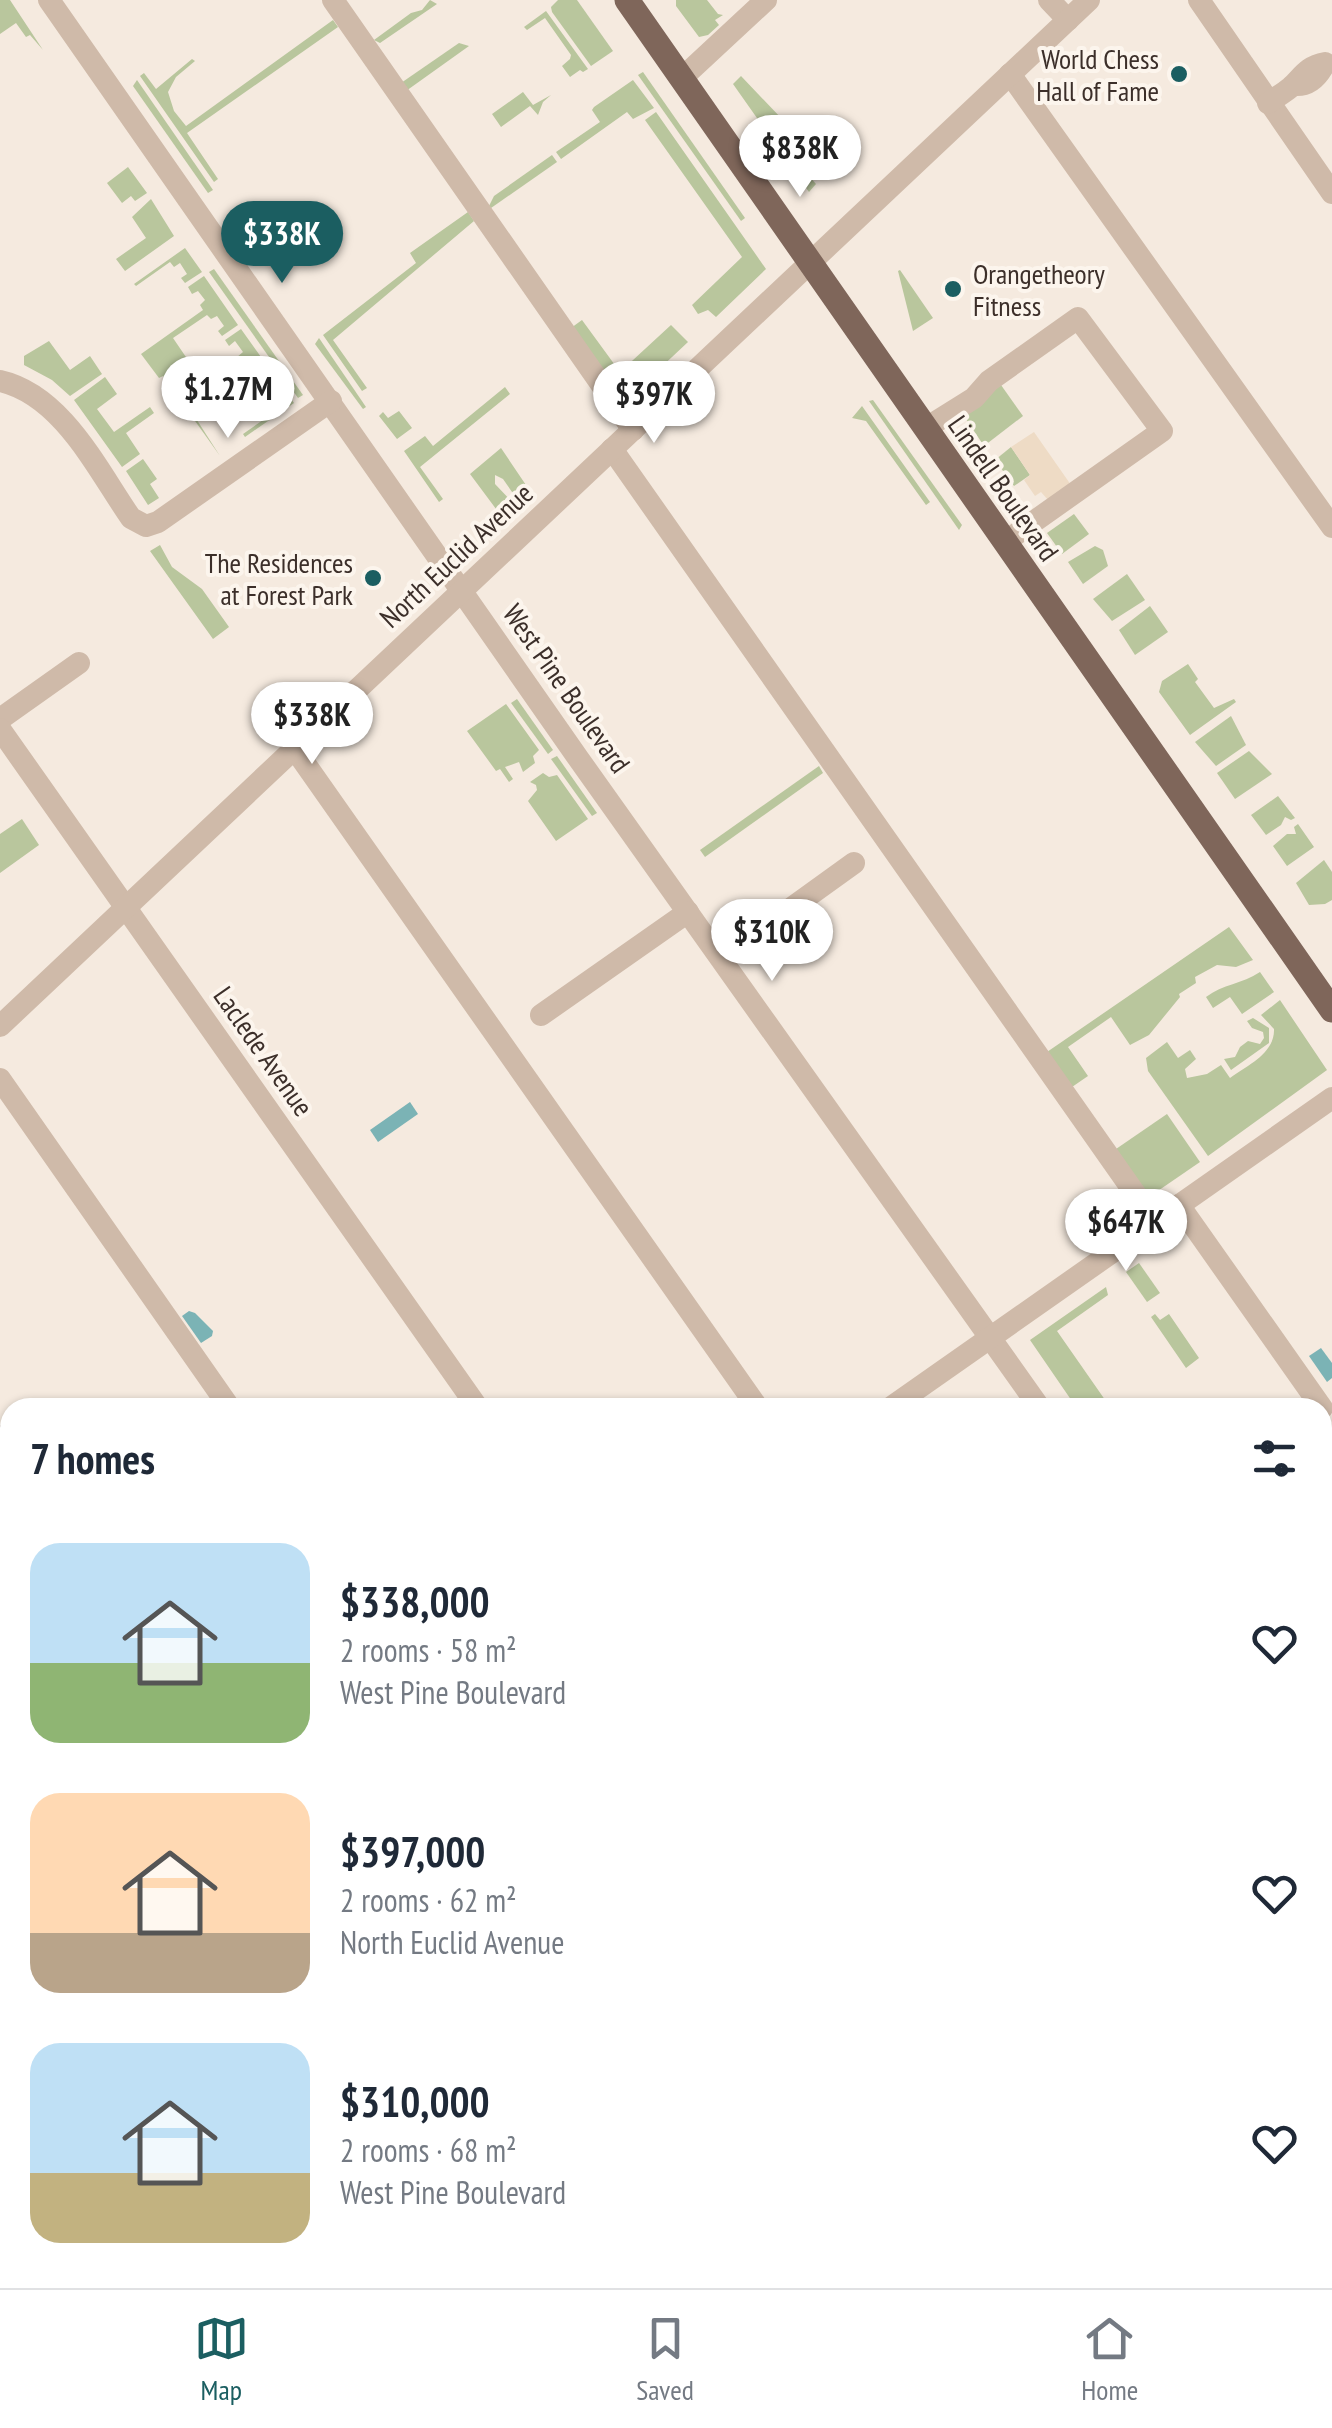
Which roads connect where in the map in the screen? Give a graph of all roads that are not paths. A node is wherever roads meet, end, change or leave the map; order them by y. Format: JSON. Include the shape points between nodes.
{"nodes":[{"id":1,"x":49,"y":0,"type":"edge"},
{"id":2,"x":332,"y":0,"type":"edge"},
{"id":3,"x":627,"y":0,"type":"edge"},
{"id":4,"x":766,"y":0,"type":"edge"},
{"id":5,"x":1049,"y":0,"type":"edge"},
{"id":6,"x":1089,"y":0,"type":"edge"},
{"id":7,"x":1199,"y":0,"type":"edge"},
{"id":8,"x":1068,"y":20,"type":"junction"},
{"id":9,"x":1010,"y":74,"type":"junction"},
{"id":10,"x":682,"y":78,"type":"junction"},
{"id":11,"x":1294,"y":85,"type":"dead end"},
{"id":12,"x":1268,"y":103,"type":"junction"},
{"id":13,"x":1332,"y":192,"type":"edge"},
{"id":14,"x":810,"y":263,"type":"junction"},
{"id":15,"x":0,"y":381,"type":"edge"},
{"id":16,"x":331,"y":401,"type":"junction"},
{"id":17,"x":926,"y":428,"type":"junction"},
{"id":18,"x":633,"y":430,"type":"junction"},
{"id":19,"x":612,"y":449,"type":"junction"},
{"id":20,"x":1332,"y":527,"type":"edge"},
{"id":21,"x":1005,"y":542,"type":"junction"},
{"id":22,"x":462,"y":590,"type":"junction"},
{"id":23,"x":79,"y":663,"type":"dead end"},
{"id":24,"x":0,"y":719,"type":"edge"},
{"id":25,"x":0,"y":729,"type":"edge"},
{"id":26,"x":294,"y":748,"type":"junction"},
{"id":27,"x":854,"y":864,"type":"dead end"},
{"id":28,"x":126,"y":906,"type":"junction"},
{"id":29,"x":688,"y":912,"type":"junction"},
{"id":30,"x":722,"y":958,"type":"junction"},
{"id":31,"x":1332,"y":1010,"type":"edge"},
{"id":32,"x":541,"y":1015,"type":"dead end"},
{"id":33,"x":0,"y":1026,"type":"edge"},
{"id":34,"x":0,"y":1079,"type":"edge"},
{"id":35,"x":1332,"y":1098,"type":"edge"},
{"id":36,"x":1179,"y":1205,"type":"junction"},
{"id":37,"x":1155,"y":1222,"type":"junction"},
{"id":38,"x":991,"y":1337,"type":"junction"},
{"id":39,"x":223,"y":1398,"type":"edge"},
{"id":40,"x":471,"y":1398,"type":"edge"},
{"id":41,"x":751,"y":1398,"type":"edge"},
{"id":42,"x":904,"y":1398,"type":"edge"},
{"id":43,"x":1033,"y":1398,"type":"edge"},
{"id":44,"x":1315,"y":1398,"type":"edge"}],
"edges":[{"from":1,"to":16,"type":"street","name":"West Pine Boulevard"},
{"from":2,"to":18,"type":"street"},
{"from":3,"to":10,"type":"main road","name":"Lindell Boulevard"},
{"from":4,"to":10,"type":"street"},
{"from":5,"to":8,"type":"street"},
{"from":6,"to":8,"type":"street","name":"North Euclid Avenue"},
{"from":7,"to":12,"type":"street"},
{"from":8,"to":9,"type":"street","name":"North Euclid Avenue"},
{"from":9,"to":14,"type":"street","name":"North Euclid Avenue"},
{"from":9,"to":20,"type":"street"},
{"from":10,"to":14,"type":"main road","name":"Lindell Boulevard"},
{"from":11,"to":12,"type":"street"},
{"from":12,"to":13,"type":"street"},
{"from":14,"to":17,"type":"main road","name":"Lindell Boulevard"},
{"from":14,"to":18,"type":"street","name":"North Euclid Avenue"},
{"from":15,"to":16,"type":"street","via":[[47,402],[131,518],[146,526]]},
{"from":16,"to":22,"type":"street","name":"West Pine Boulevard"},
{"from":17,"to":21,"type":"main road","name":"Lindell Boulevard"},
{"from":17,"to":21,"type":"street","via":[[1078,318],[1162,431]]},
{"from":18,"to":19,"type":"street","name":"North Euclid Avenue"},
{"from":19,"to":22,"type":"street","name":"North Euclid Avenue"},
{"from":19,"to":37,"type":"street"},
{"from":21,"to":31,"type":"main road","name":"Lindell Boulevard"},
{"from":22,"to":26,"type":"street","name":"North Euclid Avenue"},
{"from":22,"to":29,"type":"street","name":"West Pine Boulevard"},
{"from":23,"to":24,"type":"street"},
{"from":25,"to":28,"type":"street","name":"Laclede Avenue"},
{"from":26,"to":28,"type":"street","name":"North Euclid Avenue"},
{"from":26,"to":41,"type":"street"},
{"from":27,"to":30,"type":"street"},
{"from":28,"to":33,"type":"street","name":"North Euclid Avenue"},
{"from":28,"to":40,"type":"street","name":"Laclede Avenue"},
{"from":29,"to":30,"type":"street","name":"West Pine Boulevard"},
{"from":29,"to":32,"type":"street"},
{"from":30,"to":38,"type":"street","name":"West Pine Boulevard"},
{"from":34,"to":39,"type":"street"},
{"from":35,"to":36,"type":"street"},
{"from":36,"to":37,"type":"street"},
{"from":36,"to":44,"type":"street"},
{"from":37,"to":38,"type":"street"},
{"from":38,"to":42,"type":"street"},
{"from":38,"to":43,"type":"street","name":"West Pine Boulevard"}]}
